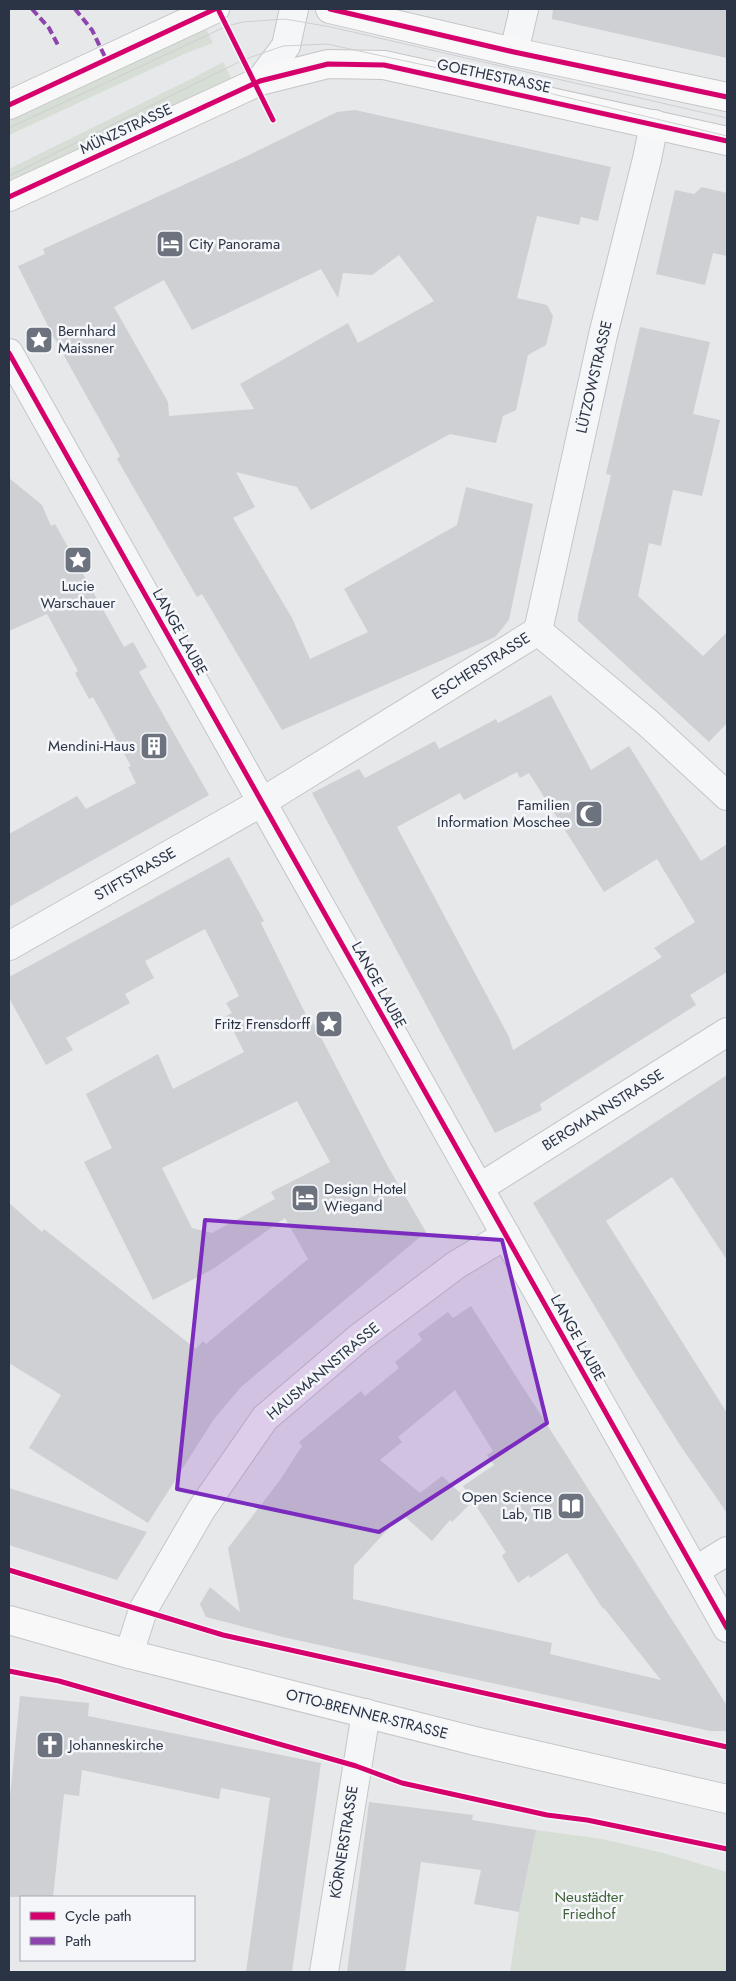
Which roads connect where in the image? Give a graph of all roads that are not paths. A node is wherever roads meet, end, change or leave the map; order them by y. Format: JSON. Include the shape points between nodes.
{"nodes":[{"id":1,"x":216,"y":9,"type":"edge"},
{"id":2,"x":294,"y":9,"type":"edge"},
{"id":3,"x":330,"y":9,"type":"edge"},
{"id":4,"x":524,"y":9,"type":"edge"},
{"id":5,"x":514,"y":52,"type":"junction"},
{"id":6,"x":257,"y":82,"type":"junction"},
{"id":7,"x":505,"y":92,"type":"junction"},
{"id":8,"x":727,"y":97,"type":"edge"},
{"id":9,"x":9,"y":105,"type":"edge"},
{"id":10,"x":654,"y":124,"type":"junction"},
{"id":11,"x":727,"y":141,"type":"edge"},
{"id":12,"x":9,"y":198,"type":"edge"},
{"id":13,"x":9,"y":353,"type":"edge"},
{"id":14,"x":538,"y":631,"type":"junction"},
{"id":15,"x":727,"y":796,"type":"edge"},
{"id":16,"x":262,"y":802,"type":"junction"},
{"id":17,"x":9,"y":946,"type":"edge"},
{"id":18,"x":727,"y":1032,"type":"edge"},
{"id":19,"x":479,"y":1188,"type":"junction"},
{"id":20,"x":506,"y":1235,"type":"junction"},
{"id":21,"x":727,"y":1551,"type":"edge"},
{"id":22,"x":695,"y":1572,"type":"junction"},
{"id":23,"x":9,"y":1620,"type":"edge"},
{"id":24,"x":727,"y":1628,"type":"edge"},
{"id":25,"x":129,"y":1654,"type":"junction"},
{"id":26,"x":366,"y":1713,"type":"junction"},
{"id":27,"x":727,"y":1799,"type":"edge"},
{"id":28,"x":324,"y":1972,"type":"edge"}],
"edges":[{"from":1,"to":9,"type":"street"},
{"from":2,"to":6,"type":"street","via":[[286,46]]},
{"from":3,"to":5,"type":"street","name":"GOETHESTRASSE"},
{"from":4,"to":5,"type":"street"},
{"from":5,"to":7,"type":"street"},
{"from":5,"to":8,"type":"street","name":"GOETHESTRASSE"},
{"from":6,"to":7,"type":"street","name":"GOETHESTRASSE","via":[[328,64],[384,65]]},
{"from":6,"to":12,"type":"street","name":"MÜNZSTRASSE"},
{"from":7,"to":10,"type":"street","name":"GOETHESTRASSE"},
{"from":10,"to":11,"type":"street","name":"GOETHESTRASSE"},
{"from":10,"to":14,"type":"street","name":"LÜTZOWSTRASSE","via":[[603,335]]},
{"from":13,"to":16,"type":"street","name":"LANGE LAUBE"},
{"from":14,"to":15,"type":"street","name":"ESCHERSTRASSE","via":[[648,722]]},
{"from":14,"to":16,"type":"street","name":"ESCHERSTRASSE"},
{"from":16,"to":17,"type":"street","name":"STIFTSTRASSE"},
{"from":16,"to":19,"type":"street","name":"LANGE LAUBE"},
{"from":18,"to":19,"type":"street","name":"BERGMANNSTRASSE"},
{"from":19,"to":20,"type":"street","name":"LANGE LAUBE"},
{"from":20,"to":22,"type":"street","name":"LANGE LAUBE"},
{"from":20,"to":25,"type":"street","name":"HAUSMANNSTRASSE","via":[[456,1265],[367,1331],[265,1418],[202,1510],[143,1610]]},
{"from":21,"to":22,"type":"street"},
{"from":22,"to":24,"type":"street","name":"LANGE LAUBE"},
{"from":23,"to":25,"type":"street","name":"OTTO-BRENNER-STRASSE"},
{"from":25,"to":26,"type":"street","name":"OTTO-BRENNER-STRASSE"},
{"from":26,"to":27,"type":"street","name":"OTTO-BRENNER-STRASSE"},
{"from":26,"to":28,"type":"street","name":"KÖRNERSTRASSE"}]}
